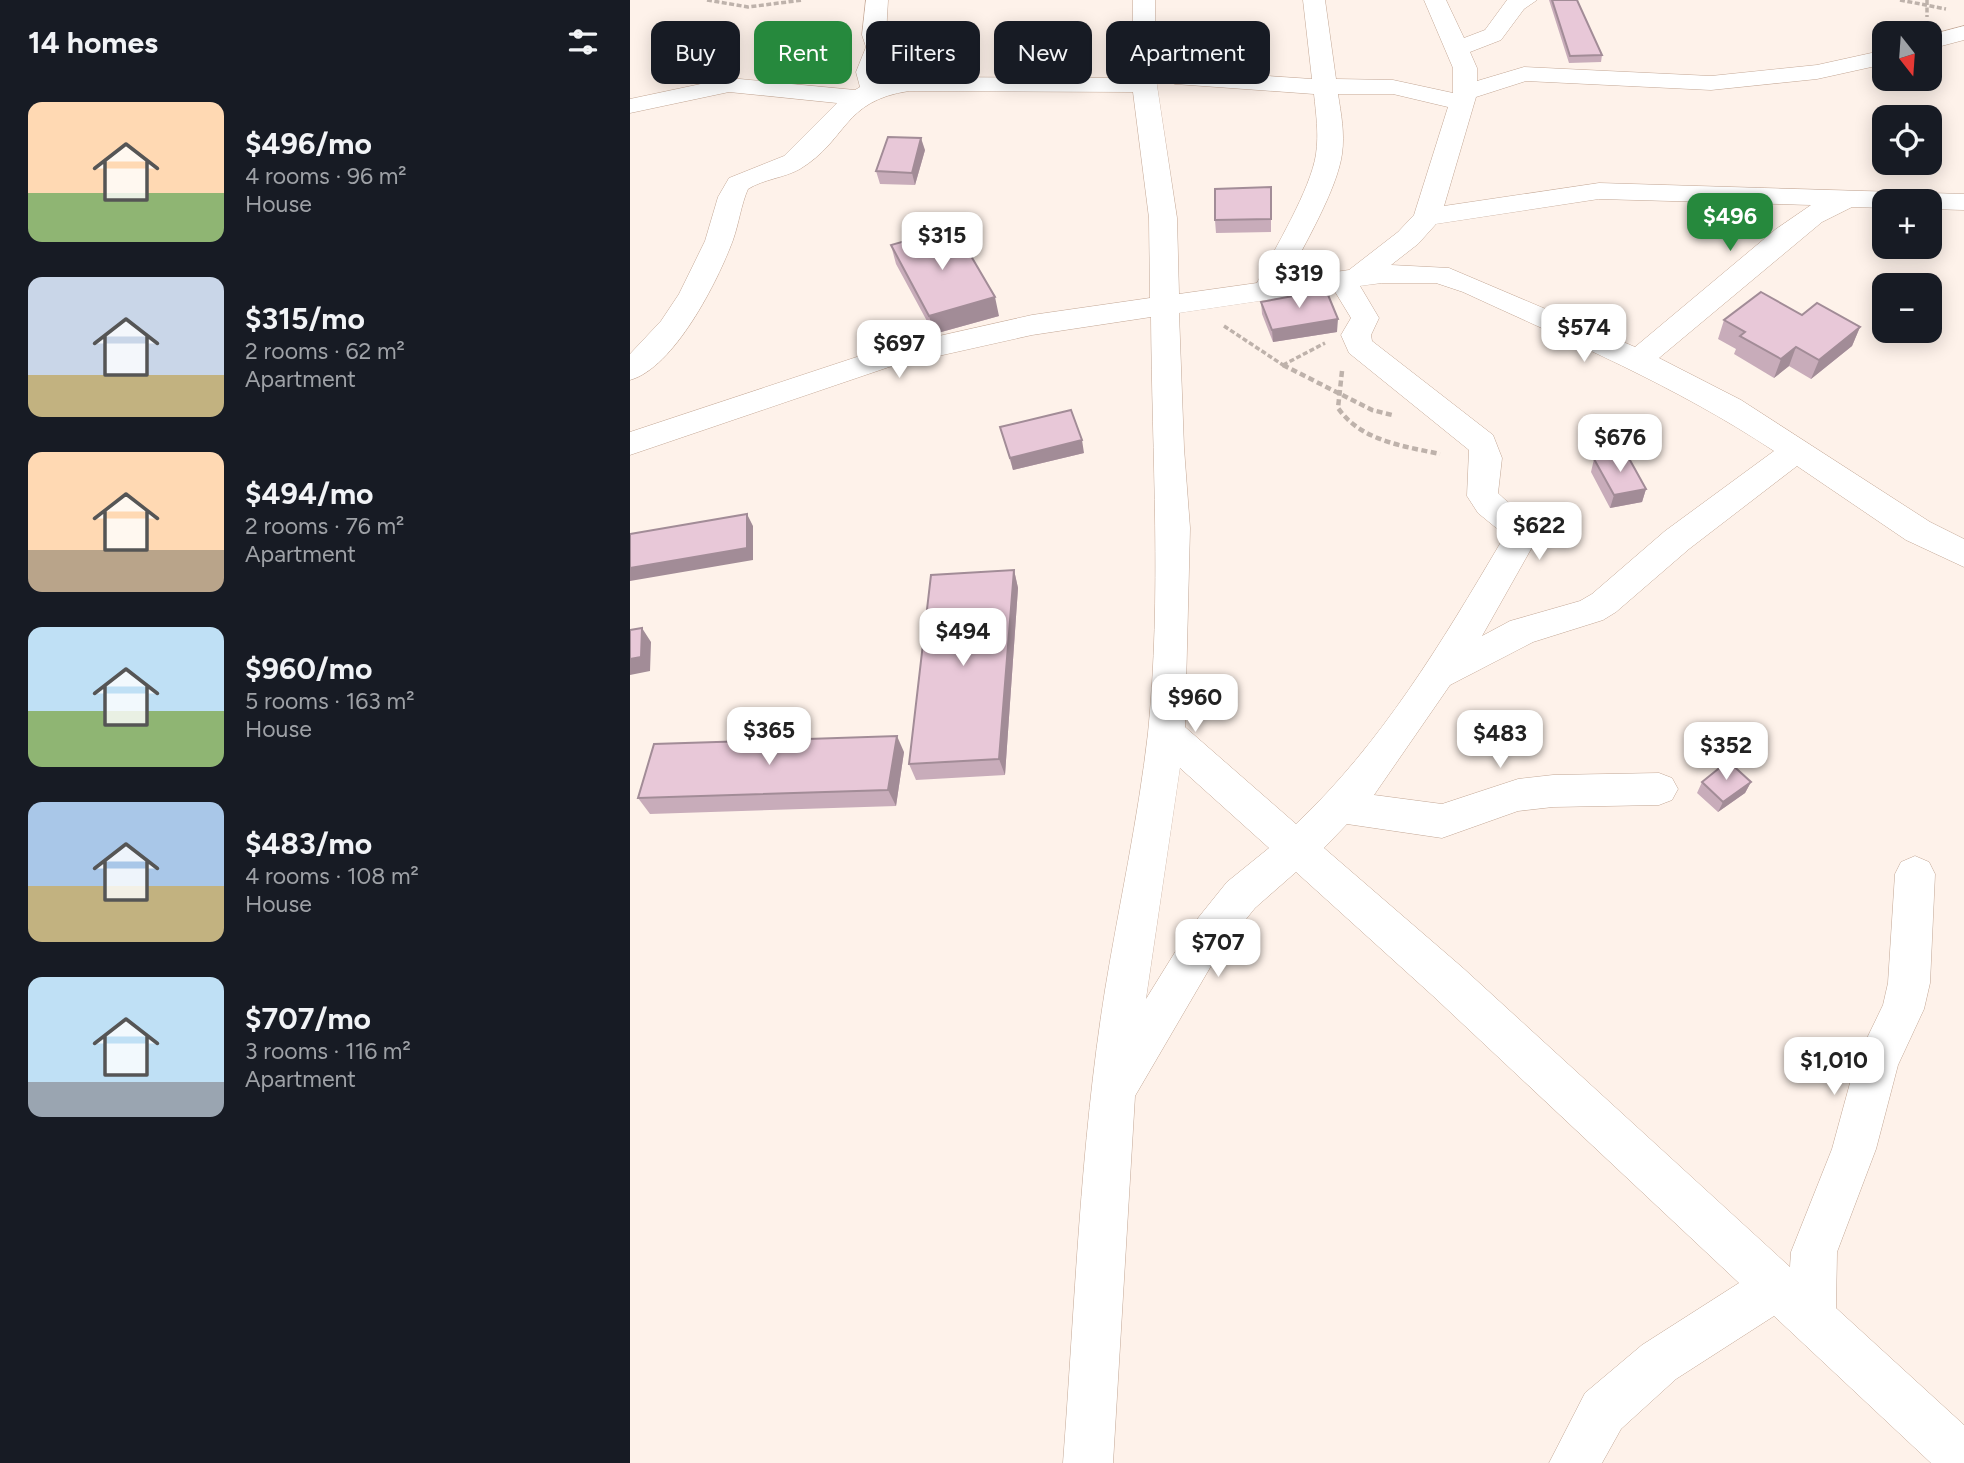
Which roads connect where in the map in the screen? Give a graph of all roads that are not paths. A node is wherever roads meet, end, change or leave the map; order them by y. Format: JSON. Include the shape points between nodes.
{"nodes":[{"id":1,"x":877,"y":0,"type":"edge"},
{"id":2,"x":1144,"y":0,"type":"edge"},
{"id":3,"x":1314,"y":0,"type":"edge"},
{"id":4,"x":1435,"y":0,"type":"edge"},
{"id":5,"x":1526,"y":0,"type":"edge"},
{"id":6,"x":1144,"y":21,"type":"edge"},
{"id":7,"x":1964,"y":33,"type":"edge"},
{"id":8,"x":1942,"y":39,"type":"edge"},
{"id":9,"x":1457,"y":49,"type":"junction"},
{"id":10,"x":1872,"y":60,"type":"edge"},
{"id":11,"x":1106,"y":76,"type":"edge"},
{"id":12,"x":1145,"y":84,"type":"edge"},
{"id":13,"x":1270,"y":84,"type":"edge"},
{"id":14,"x":1324,"y":87,"type":"junction"},
{"id":15,"x":864,"y":94,"type":"junction"},
{"id":16,"x":1464,"y":98,"type":"junction"},
{"id":17,"x":630,"y":106,"type":"edge"},
{"id":18,"x":1851,"y":198,"type":"junction"},
{"id":19,"x":1964,"y":202,"type":"edge"},
{"id":20,"x":1426,"y":217,"type":"junction"},
{"id":21,"x":1350,"y":279,"type":"junction"},
{"id":22,"x":1268,"y":291,"type":"junction"},
{"id":23,"x":1179,"y":305,"type":"junction"},
{"id":24,"x":1638,"y":360,"type":"junction"},
{"id":25,"x":630,"y":370,"type":"edge"},
{"id":26,"x":630,"y":444,"type":"edge"},
{"id":27,"x":1798,"y":449,"type":"junction"},
{"id":28,"x":1964,"y":554,"type":"edge"},
{"id":29,"x":1436,"y":677,"type":"junction"},
{"id":30,"x":1166,"y":733,"type":"junction"},
{"id":31,"x":1659,"y":789,"type":"dead end"},
{"id":32,"x":1340,"y":807,"type":"junction"},
{"id":33,"x":1298,"y":847,"type":"junction"},
{"id":34,"x":1915,"y":874,"type":"dead end"},
{"id":35,"x":1114,"y":1090,"type":"junction"},
{"id":36,"x":1776,"y":1286,"type":"junction"},
{"id":37,"x":1812,"y":1320,"type":"junction"},
{"id":38,"x":1964,"y":1459,"type":"edge"},
{"id":39,"x":1088,"y":1463,"type":"edge"},
{"id":40,"x":1574,"y":1463,"type":"edge"}],
"edges":[{"from":1,"to":15,"type":"street","via":[[874,35],[878,47]]},
{"from":2,"to":6,"type":"street"},
{"from":3,"to":14,"type":"street"},
{"from":4,"to":9,"type":"street"},
{"from":5,"to":9,"type":"street","via":[[1516,4],[1493,35]]},
{"from":7,"to":8,"type":"street"},
{"from":9,"to":16,"type":"street","via":[[1465,68]]},
{"from":10,"to":16,"type":"street","via":[[1817,72],[1712,83],[1524,74]]},
{"from":11,"to":15,"type":"street","via":[[909,84]]},
{"from":12,"to":23,"type":"street"},
{"from":13,"to":14,"type":"street"},
{"from":14,"to":16,"type":"street","via":[[1405,88]]},
{"from":14,"to":22,"type":"street","via":[[1331,133],[1329,157]]},
{"from":15,"to":17,"type":"street","via":[[729,85]]},
{"from":15,"to":25,"type":"street","via":[[795,160],[738,184],[718,244],[690,302]]},
{"from":16,"to":20,"type":"street"},
{"from":18,"to":19,"type":"street"},
{"from":18,"to":20,"type":"street","via":[[1599,191]]},
{"from":18,"to":24,"type":"street","via":[[1808,216],[1780,236],[1701,311]]},
{"from":20,"to":21,"type":"street","via":[[1408,238]]},
{"from":21,"to":22,"type":"street"},
{"from":21,"to":24,"type":"street","via":[[1407,272],[1439,274]]},
{"from":21,"to":29,"type":"street","via":[[1365,318],[1356,334],[1359,346],[1482,443],[1488,465],[1481,491],[1484,499],[1516,527],[1518,542]]},
{"from":22,"to":23,"type":"street"},
{"from":23,"to":26,"type":"street","via":[[1032,326],[906,352]]},
{"from":23,"to":30,"type":"street","via":[[1168,448],[1174,528]]},
{"from":24,"to":27,"type":"street","via":[[1730,407]]},
{"from":27,"to":28,"type":"street","via":[[1918,531]]},
{"from":27,"to":29,"type":"street","via":[[1677,540],[1604,603],[1522,631]]},
{"from":29,"to":32,"type":"street","via":[[1373,769]]},
{"from":30,"to":33,"type":"street"},
{"from":30,"to":35,"type":"street"},
{"from":31,"to":32,"type":"street","via":[[1518,795],[1442,821]]},
{"from":32,"to":33,"type":"street"},
{"from":33,"to":35,"type":"street","via":[[1241,895],[1204,941]]},
{"from":33,"to":36,"type":"street"},
{"from":34,"to":37,"type":"street","via":[[1909,983],[1903,1009],[1877,1061],[1854,1149],[1814,1252]]},
{"from":35,"to":39,"type":"street"},
{"from":36,"to":37,"type":"street"},
{"from":36,"to":40,"type":"street","via":[[1659,1362],[1603,1411]]},
{"from":37,"to":38,"type":"street"}]}
